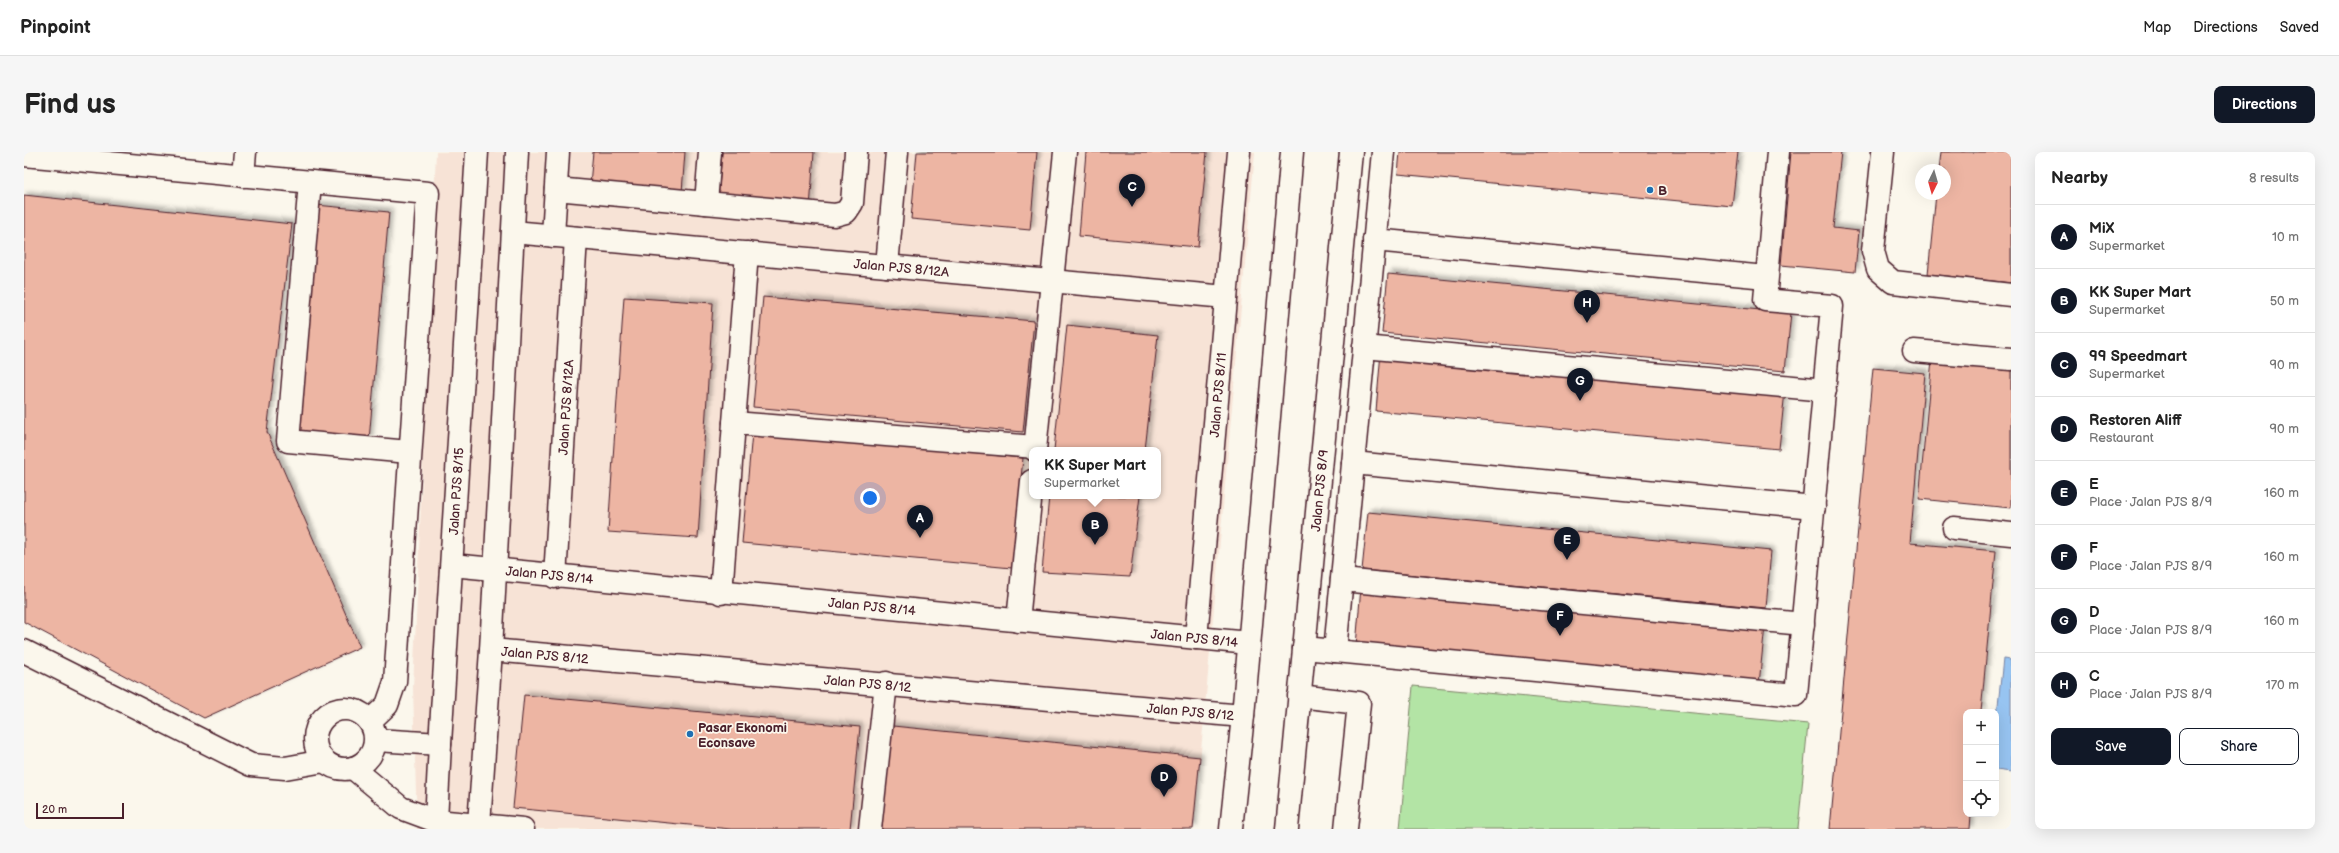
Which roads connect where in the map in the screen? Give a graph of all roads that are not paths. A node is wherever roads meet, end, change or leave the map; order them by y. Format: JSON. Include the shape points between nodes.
{"nodes":[{"id":1,"x":245,"y":152,"type":"edge"},
{"id":2,"x":477,"y":152,"type":"edge"},
{"id":3,"x":516,"y":152,"type":"edge"},
{"id":4,"x":558,"y":152,"type":"edge"},
{"id":5,"x":710,"y":152,"type":"edge"},
{"id":6,"x":856,"y":152,"type":"edge"},
{"id":7,"x":897,"y":152,"type":"edge"},
{"id":8,"x":1065,"y":152,"type":"edge"},
{"id":9,"x":1239,"y":152,"type":"edge"},
{"id":10,"x":1292,"y":152,"type":"edge"},
{"id":11,"x":1351,"y":152,"type":"edge"},
{"id":12,"x":1383,"y":152,"type":"edge"},
{"id":13,"x":1778,"y":152,"type":"edge"},
{"id":14,"x":1883,"y":152,"type":"edge"},
{"id":15,"x":24,"y":155,"type":"edge"},
{"id":16,"x":243,"y":176,"type":"junction"},
{"id":17,"x":310,"y":182,"type":"junction"},
{"id":18,"x":556,"y":189,"type":"junction"},
{"id":19,"x":706,"y":203,"type":"junction"},
{"id":20,"x":513,"y":232,"type":"junction"},
{"id":21,"x":553,"y":236,"type":"junction"},
{"id":22,"x":576,"y":238,"type":"junction"},
{"id":23,"x":1374,"y":240,"type":"junction"},
{"id":24,"x":747,"y":254,"type":"junction"},
{"id":25,"x":886,"y":266,"type":"junction"},
{"id":26,"x":1766,"y":277,"type":"junction"},
{"id":27,"x":1052,"y":281,"type":"junction"},
{"id":28,"x":2011,"y":295,"type":"edge"},
{"id":29,"x":1226,"y":297,"type":"junction"},
{"id":30,"x":1364,"y":347,"type":"junction"},
{"id":31,"x":1914,"y":351,"type":"dead end"},
{"id":32,"x":2011,"y":359,"type":"edge"},
{"id":33,"x":1825,"y":390,"type":"junction"},
{"id":34,"x":734,"y":423,"type":"junction"},
{"id":35,"x":1035,"y":447,"type":"edge"},
{"id":36,"x":1029,"y":448,"type":"edge"},
{"id":37,"x":409,"y":452,"type":"junction"},
{"id":38,"x":1353,"y":463,"type":"junction"},
{"id":39,"x":1030,"y":499,"type":"edge"},
{"id":40,"x":1814,"y":507,"type":"junction"},
{"id":41,"x":1954,"y":528,"type":"dead end"},
{"id":42,"x":2011,"y":534,"type":"edge"},
{"id":43,"x":452,"y":565,"type":"junction"},
{"id":44,"x":494,"y":571,"type":"junction"},
{"id":45,"x":555,"y":576,"type":"junction"},
{"id":46,"x":1342,"y":580,"type":"junction"},
{"id":47,"x":721,"y":593,"type":"junction"},
{"id":48,"x":1018,"y":620,"type":"junction"},
{"id":49,"x":1803,"y":624,"type":"junction"},
{"id":50,"x":1196,"y":638,"type":"junction"},
{"id":51,"x":1250,"y":643,"type":"junction"},
{"id":52,"x":1304,"y":648,"type":"junction"},
{"id":53,"x":491,"y":650,"type":"junction"},
{"id":54,"x":24,"y":651,"type":"edge"},
{"id":55,"x":1335,"y":651,"type":"junction"},
{"id":56,"x":886,"y":684,"type":"junction"},
{"id":57,"x":1299,"y":696,"type":"junction"},
{"id":58,"x":1243,"y":716,"type":"junction"},
{"id":59,"x":373,"y":731,"type":"junction"},
{"id":60,"x":440,"y":744,"type":"junction"},
{"id":61,"x":324,"y":761,"type":"junction"},
{"id":62,"x":352,"y":768,"type":"junction"},
{"id":63,"x":437,"y":825,"type":"edge"},
{"id":64,"x":480,"y":827,"type":"edge"},
{"id":65,"x":524,"y":829,"type":"edge"},
{"id":66,"x":870,"y":829,"type":"edge"},
{"id":67,"x":1231,"y":829,"type":"edge"},
{"id":68,"x":1287,"y":829,"type":"edge"},
{"id":69,"x":1346,"y":829,"type":"edge"}],
"edges":[{"from":1,"to":16,"type":"street"},
{"from":2,"to":43,"type":"street","name":"Jalan PJS 8/15"},
{"from":3,"to":20,"type":"street"},
{"from":4,"to":18,"type":"street"},
{"from":5,"to":19,"type":"street"},
{"from":6,"to":19,"type":"street","via":[[852,203],[846,212],[835,215]]},
{"from":7,"to":25,"type":"street"},
{"from":8,"to":27,"type":"street"},
{"from":9,"to":29,"type":"street","name":"Jalan PJS 8/11"},
{"from":10,"to":51,"type":"street"},
{"from":11,"to":52,"type":"street","name":"Jalan PJS 8/9"},
{"from":12,"to":23,"type":"street"},
{"from":13,"to":26,"type":"street"},
{"from":14,"to":28,"type":"street","via":[[1873,251],[1878,269],[1893,282]]},
{"from":15,"to":16,"type":"street"},
{"from":16,"to":17,"type":"street"},
{"from":17,"to":37,"type":"street","via":[[428,193]]},
{"from":17,"to":37,"type":"street","via":[[288,441]]},
{"from":18,"to":19,"type":"street"},
{"from":18,"to":21,"type":"street"},
{"from":20,"to":21,"type":"street","name":"Jalan PJS 8/12A"},
{"from":20,"to":44,"type":"street"},
{"from":21,"to":22,"type":"street","name":"Jalan PJS 8/12A"},
{"from":22,"to":24,"type":"street","name":"Jalan PJS 8/12A"},
{"from":22,"to":45,"type":"street","name":"Jalan PJS 8/12A"},
{"from":23,"to":26,"type":"street"},
{"from":23,"to":30,"type":"street"},
{"from":24,"to":25,"type":"street","name":"Jalan PJS 8/12A"},
{"from":24,"to":34,"type":"street"},
{"from":25,"to":27,"type":"street","name":"Jalan PJS 8/12A"},
{"from":26,"to":33,"type":"street","via":[[1765,300],[1832,306]]},
{"from":27,"to":29,"type":"street","name":"Jalan PJS 8/12A"},
{"from":27,"to":35,"type":"street"},
{"from":29,"to":50,"type":"street","name":"Jalan PJS 8/11"},
{"from":30,"to":33,"type":"street"},
{"from":30,"to":38,"type":"street"},
{"from":31,"to":32,"type":"street"},
{"from":33,"to":40,"type":"street"},
{"from":34,"to":36,"type":"street"},
{"from":34,"to":47,"type":"street"},
{"from":37,"to":59,"type":"street","via":[[395,682],[387,705]]},
{"from":38,"to":40,"type":"street"},
{"from":38,"to":46,"type":"street"},
{"from":39,"to":48,"type":"street"},
{"from":40,"to":49,"type":"street"},
{"from":41,"to":42,"type":"street"},
{"from":43,"to":44,"type":"street"},
{"from":43,"to":60,"type":"street","name":"Jalan PJS 8/15"},
{"from":44,"to":45,"type":"street","name":"Jalan PJS 8/14"},
{"from":44,"to":53,"type":"street"},
{"from":45,"to":47,"type":"street","name":"Jalan PJS 8/14"},
{"from":46,"to":49,"type":"street"},
{"from":46,"to":55,"type":"street"},
{"from":47,"to":48,"type":"street","name":"Jalan PJS 8/14"},
{"from":48,"to":50,"type":"street","name":"Jalan PJS 8/14"},
{"from":49,"to":55,"type":"street","via":[[1796,695]]},
{"from":50,"to":51,"type":"street","name":"Jalan PJS 8/14"},
{"from":51,"to":58,"type":"street"},
{"from":52,"to":55,"type":"street"},
{"from":52,"to":57,"type":"street","name":"Jalan PJS 8/9"},
{"from":53,"to":56,"type":"street","name":"Jalan PJS 8/12"},
{"from":53,"to":64,"type":"street"},
{"from":54,"to":61,"type":"street","via":[[251,765],[284,768]]},
{"from":56,"to":58,"type":"street","name":"Jalan PJS 8/12"},
{"from":56,"to":66,"type":"street"},
{"from":57,"to":68,"type":"street","name":"Jalan PJS 8/9"},
{"from":57,"to":69,"type":"street","via":[[1359,703]]},
{"from":58,"to":67,"type":"street"},
{"from":59,"to":60,"type":"street"},
{"from":59,"to":61,"type":"street","via":[[363,714],[344,709],[326,716],[315,733],[318,753]]},
{"from":59,"to":62,"type":"street","via":[[369,758],[362,765]]},
{"from":60,"to":63,"type":"street","name":"Jalan PJS 8/15"},
{"from":61,"to":62,"type":"street","via":[[343,769]]},
{"from":62,"to":63,"type":"street","via":[[401,808]]},
{"from":63,"to":64,"type":"street"},
{"from":64,"to":65,"type":"street"}]}
